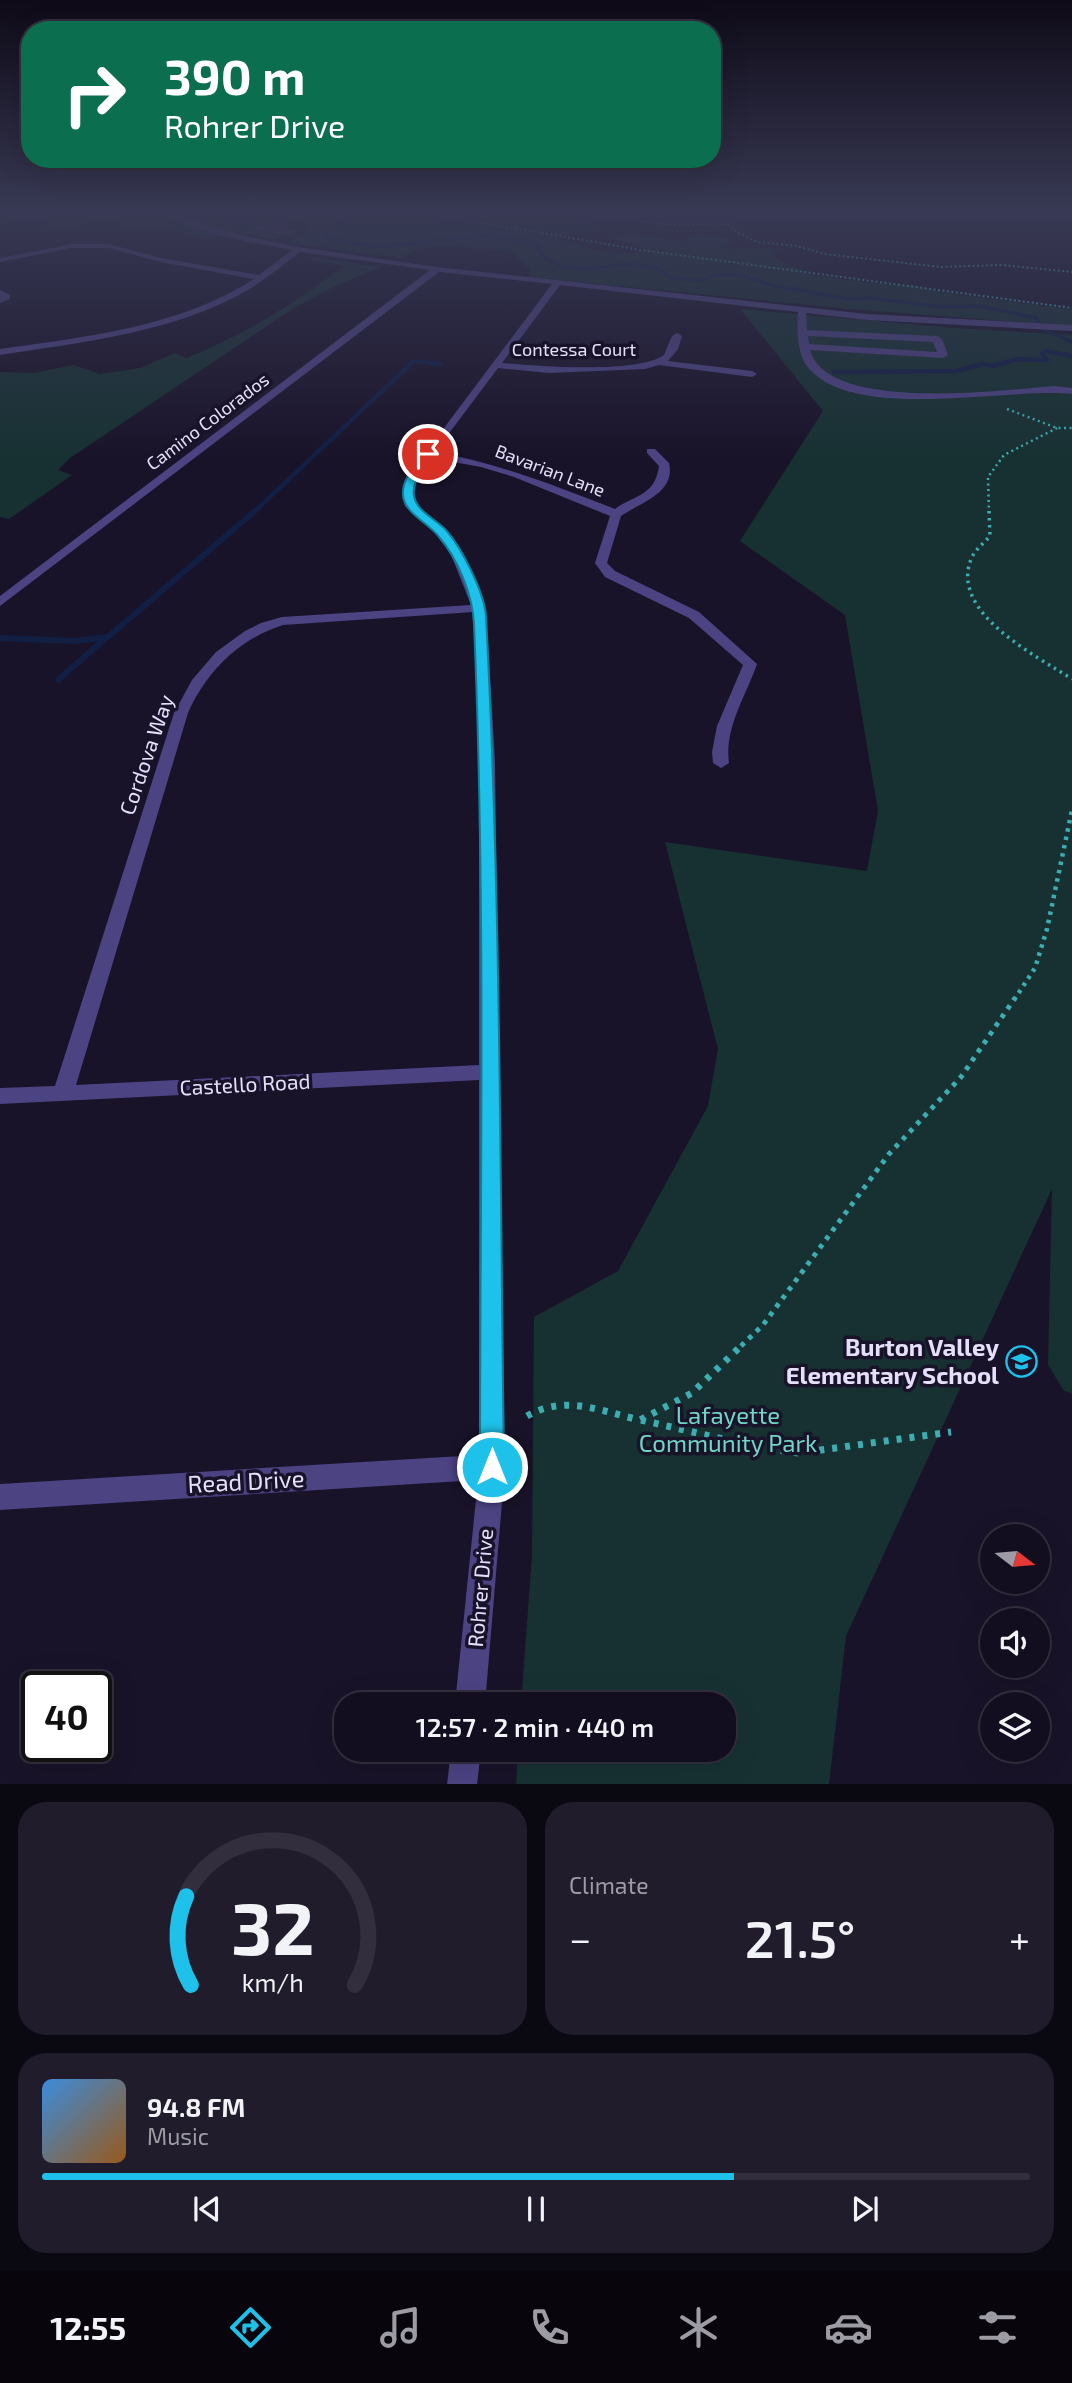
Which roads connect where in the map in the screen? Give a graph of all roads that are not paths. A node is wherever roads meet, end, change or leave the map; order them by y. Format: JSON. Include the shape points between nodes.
{"nodes":[{"id":1,"x":232,"y":294,"type":"edge"},
{"id":2,"x":404,"y":294,"type":"edge"},
{"id":3,"x":549,"y":294,"type":"edge"},
{"id":4,"x":654,"y":294,"type":"edge"},
{"id":5,"x":802,"y":310,"type":"junction"},
{"id":6,"x":1070,"y":328,"type":"edge"},
{"id":7,"x":804,"y":333,"type":"junction"},
{"id":8,"x":677,"y":336,"type":"dead end"},
{"id":9,"x":806,"y":346,"type":"junction"},
{"id":10,"x":0,"y":352,"type":"edge"},
{"id":11,"x":661,"y":363,"type":"junction"},
{"id":12,"x":495,"y":365,"type":"junction"},
{"id":13,"x":752,"y":374,"type":"dead end"},
{"id":14,"x":1072,"y":391,"type":"edge"},
{"id":15,"x":651,"y":451,"type":"dead end"},
{"id":16,"x":428,"y":454,"type":"junction"},
{"id":17,"x":616,"y":514,"type":"junction"},
{"id":18,"x":0,"y":602,"type":"edge"},
{"id":19,"x":479,"y":608,"type":"junction"},
{"id":20,"x":720,"y":762,"type":"dead end"},
{"id":21,"x":490,"y":1072,"type":"junction"},
{"id":22,"x":63,"y":1093,"type":"junction"},
{"id":23,"x":0,"y":1096,"type":"edge"},
{"id":24,"x":492,"y":1467,"type":"junction"},
{"id":25,"x":0,"y":1496,"type":"edge"},
{"id":26,"x":471,"y":1692,"type":"edge"},
{"id":27,"x":465,"y":1762,"type":"edge"},
{"id":28,"x":462,"y":1784,"type":"edge"}],
"edges":[{"from":1,"to":10,"type":"street","via":[[99,337]]},
{"from":2,"to":18,"type":"street","name":"Camino Colorados"},
{"from":3,"to":12,"type":"street","name":"Rohrer Drive"},
{"from":4,"to":5,"type":"street"},
{"from":5,"to":6,"type":"street"},
{"from":5,"to":7,"type":"street"},
{"from":7,"to":9,"type":"street"},
{"from":7,"to":9,"type":"street","via":[[937,339],[943,355]]},
{"from":8,"to":11,"type":"street","name":"Contessa Court","via":[[670,356]]},
{"from":9,"to":14,"type":"street","via":[[809,363],[823,377],[850,388],[919,396],[1054,388]]},
{"from":11,"to":12,"type":"street","name":"Contessa Court","via":[[573,370]]},
{"from":11,"to":13,"type":"street"},
{"from":12,"to":16,"type":"street","name":"Rohrer Drive"},
{"from":15,"to":17,"type":"street","via":[[665,465],[665,480],[654,494]]},
{"from":16,"to":17,"type":"street","name":"Bavarian Lane","via":[[483,464]]},
{"from":16,"to":19,"type":"street","name":"Rohrer Drive","via":[[411,480],[411,506],[456,551]]},
{"from":17,"to":20,"type":"street","name":"Bavarian Lane","via":[[601,563],[610,574],[694,615],[750,664],[722,732]]},
{"from":19,"to":21,"type":"street","name":"Rohrer Drive","via":[[487,761]]},
{"from":19,"to":22,"type":"street","name":"Cordova Way","via":[[282,621],[255,630],[216,660],[187,697],[181,713]]},
{"from":21,"to":22,"type":"street","name":"Castello Road"},
{"from":21,"to":24,"type":"street","name":"Rohrer Drive"},
{"from":22,"to":23,"type":"street","name":"Castello Road"},
{"from":24,"to":25,"type":"street","name":"Read Drive"},
{"from":24,"to":26,"type":"street","name":"Rohrer Drive"},
{"from":27,"to":28,"type":"street"}]}
